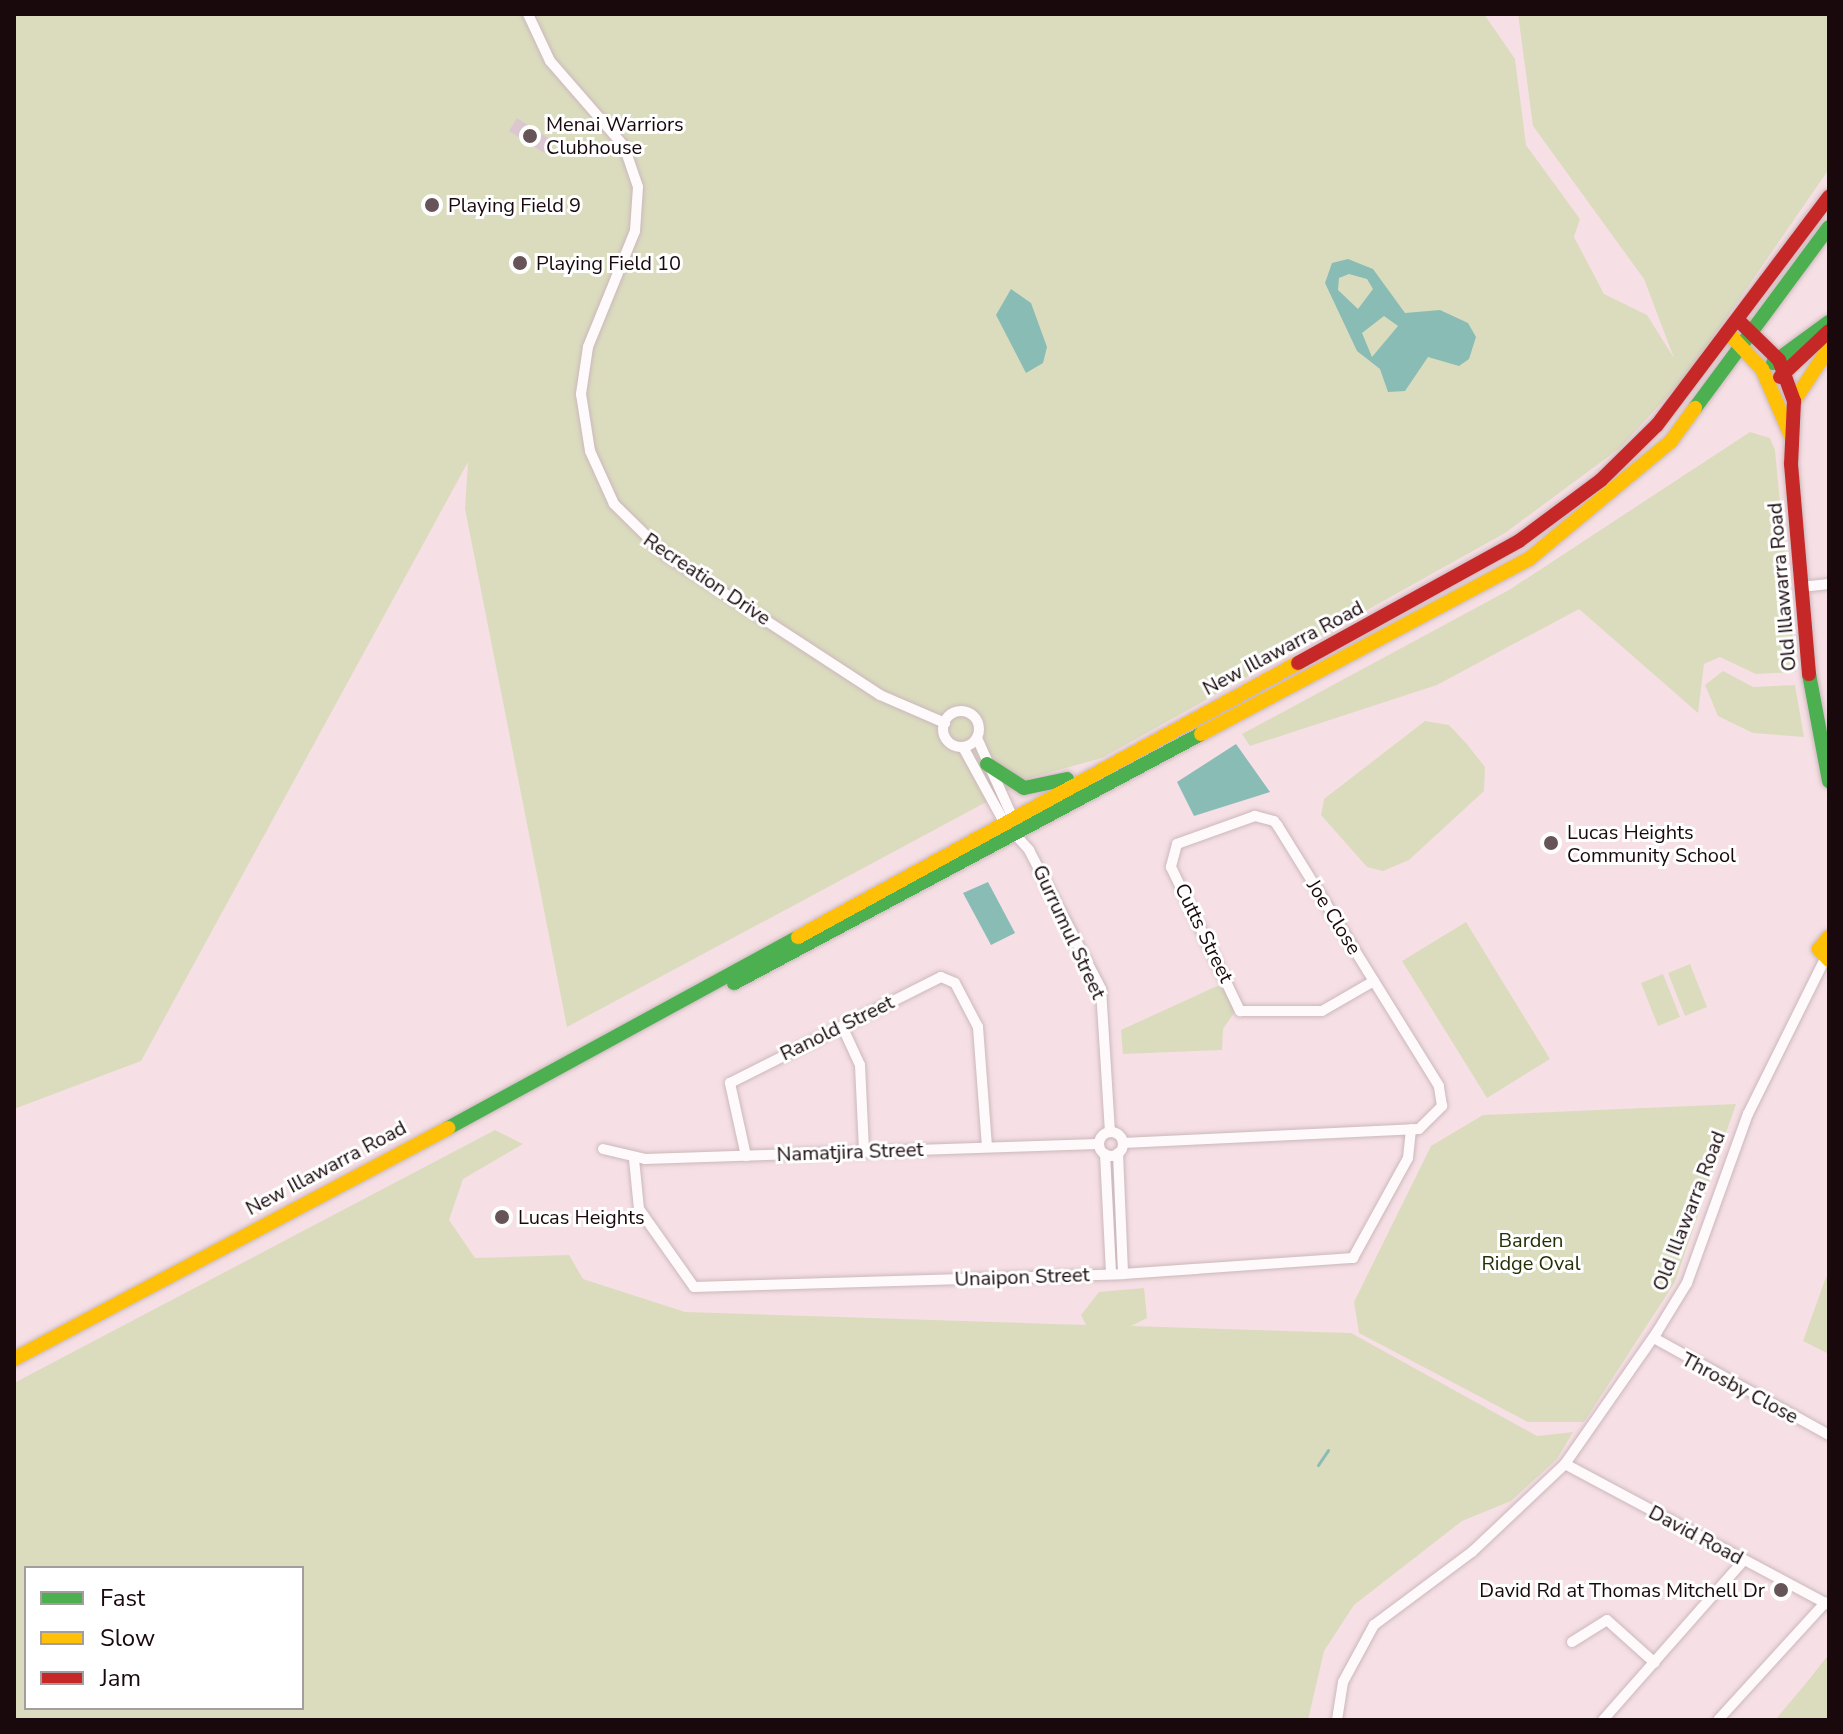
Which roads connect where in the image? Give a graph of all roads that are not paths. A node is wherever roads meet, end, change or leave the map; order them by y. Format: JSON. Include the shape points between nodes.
{"nodes":[{"id":1,"x":528,"y":14,"type":"edge"},
{"id":2,"x":1829,"y":197,"type":"edge"},
{"id":3,"x":1829,"y":227,"type":"edge"},
{"id":4,"x":1740,"y":322,"type":"junction"},
{"id":5,"x":1829,"y":322,"type":"edge"},
{"id":6,"x":1829,"y":331,"type":"edge"},
{"id":7,"x":1755,"y":333,"type":"junction"},
{"id":8,"x":1730,"y":335,"type":"junction"},
{"id":9,"x":1744,"y":347,"type":"junction"},
{"id":10,"x":1829,"y":348,"type":"edge"},
{"id":11,"x":1782,"y":367,"type":"junction"},
{"id":12,"x":1765,"y":376,"type":"junction"},
{"id":13,"x":1794,"y":401,"type":"junction"},
{"id":14,"x":1791,"y":437,"type":"junction"},
{"id":15,"x":1829,"y":584,"type":"edge"},
{"id":16,"x":1801,"y":587,"type":"junction"},
{"id":17,"x":945,"y":723,"type":"junction"},
{"id":18,"x":977,"y":738,"type":"junction"},
{"id":19,"x":963,"y":747,"type":"junction"},
{"id":20,"x":987,"y":764,"type":"junction"},
{"id":21,"x":1094,"y":775,"type":"junction"},
{"id":22,"x":1829,"y":781,"type":"edge"},
{"id":23,"x":1009,"y":819,"type":"junction"},
{"id":24,"x":1017,"y":833,"type":"junction"},
{"id":25,"x":1170,"y":855,"type":"joint"},
{"id":26,"x":1829,"y":937,"type":"edge"},
{"id":27,"x":1827,"y":959,"type":"edge"},
{"id":28,"x":1374,"y":981,"type":"junction"},
{"id":29,"x":657,"y":1014,"type":"junction"},
{"id":30,"x":842,"y":1026,"type":"junction"},
{"id":31,"x":1411,"y":1129,"type":"junction"},
{"id":32,"x":1110,"y":1132,"type":"junction"},
{"id":33,"x":1098,"y":1144,"type":"junction"},
{"id":34,"x":987,"y":1147,"type":"junction"},
{"id":35,"x":1120,"y":1148,"type":"junction"},
{"id":36,"x":603,"y":1149,"type":"dead end"},
{"id":37,"x":864,"y":1151,"type":"junction"},
{"id":38,"x":1105,"y":1154,"type":"junction"},
{"id":39,"x":746,"y":1156,"type":"junction"},
{"id":40,"x":634,"y":1159,"type":"junction"},
{"id":41,"x":1111,"y":1274,"type":"junction"},
{"id":42,"x":1123,"y":1274,"type":"junction"},
{"id":43,"x":1654,"y":1338,"type":"junction"},
{"id":44,"x":14,"y":1359,"type":"edge"},
{"id":45,"x":1829,"y":1435,"type":"edge"},
{"id":46,"x":1565,"y":1464,"type":"junction"},
{"id":47,"x":1743,"y":1561,"type":"junction"},
{"id":48,"x":1827,"y":1604,"type":"edge"},
{"id":49,"x":1572,"y":1642,"type":"dead end"},
{"id":50,"x":1655,"y":1663,"type":"junction"},
{"id":51,"x":1337,"y":1720,"type":"edge"},
{"id":52,"x":1603,"y":1720,"type":"edge"},
{"id":53,"x":1718,"y":1720,"type":"edge"}],
"edges":[{"from":1,"to":17,"type":"street","name":"Recreation Drive","via":[[550,61],[624,146],[638,187],[635,231],[588,347],[581,394],[590,451],[614,504],[667,556],[880,695]]},
{"from":2,"to":4,"type":"main road","name":"New Illawarra Road"},
{"from":3,"to":7,"type":"main road","name":"New Illawarra Road"},
{"from":4,"to":7,"type":"main road","name":"Old Illawarra Road"},
{"from":4,"to":8,"type":"main road","name":"New Illawarra Road"},
{"from":5,"to":11,"type":"main road"},
{"from":6,"to":11,"type":"main road"},
{"from":7,"to":9,"type":"main road","name":"New Illawarra Road"},
{"from":7,"to":11,"type":"main road","name":"Old Illawarra Road"},
{"from":8,"to":9,"type":"main road","name":"Old Illawarra Road"},
{"from":8,"to":21,"type":"main road","name":"New Illawarra Road","via":[[1630,453],[1519,541]]},
{"from":9,"to":12,"type":"main road","name":"Old Illawarra Road"},
{"from":9,"to":24,"type":"main road","name":"New Illawarra Road","via":[[1661,450],[1529,559]]},
{"from":10,"to":13,"type":"main road","name":"Old Illawarra Road"},
{"from":11,"to":12,"type":"main road"},
{"from":11,"to":13,"type":"main road","name":"Old Illawarra Road"},
{"from":12,"to":14,"type":"main road","name":"Old Illawarra Road"},
{"from":13,"to":14,"type":"main road","name":"Old Illawarra Road"},
{"from":14,"to":16,"type":"main road","name":"Old Illawarra Road"},
{"from":15,"to":16,"type":"street"},
{"from":16,"to":22,"type":"main road","name":"Old Illawarra Road"},
{"from":17,"to":18,"type":"street","via":[[956,712],[971,714]]},
{"from":17,"to":19,"type":"street","via":[[946,738]]},
{"from":18,"to":19,"type":"street"},
{"from":18,"to":20,"type":"street"},
{"from":19,"to":23,"type":"street"},
{"from":20,"to":21,"type":"main road","via":[[1024,788]]},
{"from":20,"to":23,"type":"street"},
{"from":21,"to":23,"type":"main road","name":"New Illawarra Road"},
{"from":23,"to":24,"type":"street"},
{"from":23,"to":29,"type":"main road","name":"New Illawarra Road"},
{"from":24,"to":29,"type":"main road","name":"New Illawarra Road","via":[[777,962]]},
{"from":24,"to":32,"type":"street","name":"Gurrumul Street","via":[[1101,989]]},
{"from":25,"to":28,"type":"street","name":"Joe Close","via":[[1191,837],[1269,817]]},
{"from":25,"to":28,"type":"street","name":"Cutts Street","via":[[1240,1011],[1322,1011]]},
{"from":26,"to":27,"type":"main road","via":[[1820,945]]},
{"from":27,"to":43,"type":"street","name":"Old Illawarra Road","via":[[1748,1114],[1687,1283]]},
{"from":28,"to":31,"type":"street","name":"Joe Close","via":[[1439,1086],[1439,1115]]},
{"from":29,"to":44,"type":"main road","name":"New Illawarra Road"},
{"from":30,"to":34,"type":"street","name":"Ranold Street","via":[[936,978],[951,980],[982,1043]]},
{"from":30,"to":37,"type":"street","via":[[860,1065]]},
{"from":30,"to":39,"type":"street","name":"Ranold Street","via":[[727,1088]]},
{"from":31,"to":35,"type":"street"},
{"from":31,"to":42,"type":"street","name":"Unaipon Street","via":[[1408,1158],[1353,1258]]},
{"from":32,"to":33,"type":"street"},
{"from":32,"to":35,"type":"street"},
{"from":33,"to":34,"type":"street","name":"Namatjira Street"},
{"from":33,"to":38,"type":"street"},
{"from":34,"to":37,"type":"street","name":"Namatjira Street"},
{"from":35,"to":38,"type":"street"},
{"from":35,"to":42,"type":"street"},
{"from":36,"to":40,"type":"street","name":"Namatjira Street"},
{"from":37,"to":39,"type":"street","name":"Namatjira Street"},
{"from":38,"to":41,"type":"street"},
{"from":39,"to":40,"type":"street","name":"Namatjira Street"},
{"from":40,"to":41,"type":"street","name":"Unaipon Street","via":[[639,1209],[694,1287]]},
{"from":41,"to":42,"type":"street","name":"Unaipon Street"},
{"from":43,"to":45,"type":"street","name":"Throsby Close"},
{"from":43,"to":46,"type":"street","name":"Old Illawarra Road"},
{"from":46,"to":47,"type":"street","name":"David Road"},
{"from":46,"to":51,"type":"street","name":"Old Illawarra Road","via":[[1472,1552],[1374,1625],[1343,1682]]},
{"from":47,"to":48,"type":"street","name":"David Road"},
{"from":47,"to":50,"type":"street"},
{"from":48,"to":53,"type":"street"},
{"from":49,"to":50,"type":"street","via":[[1607,1620]]},
{"from":50,"to":52,"type":"street"}]}
